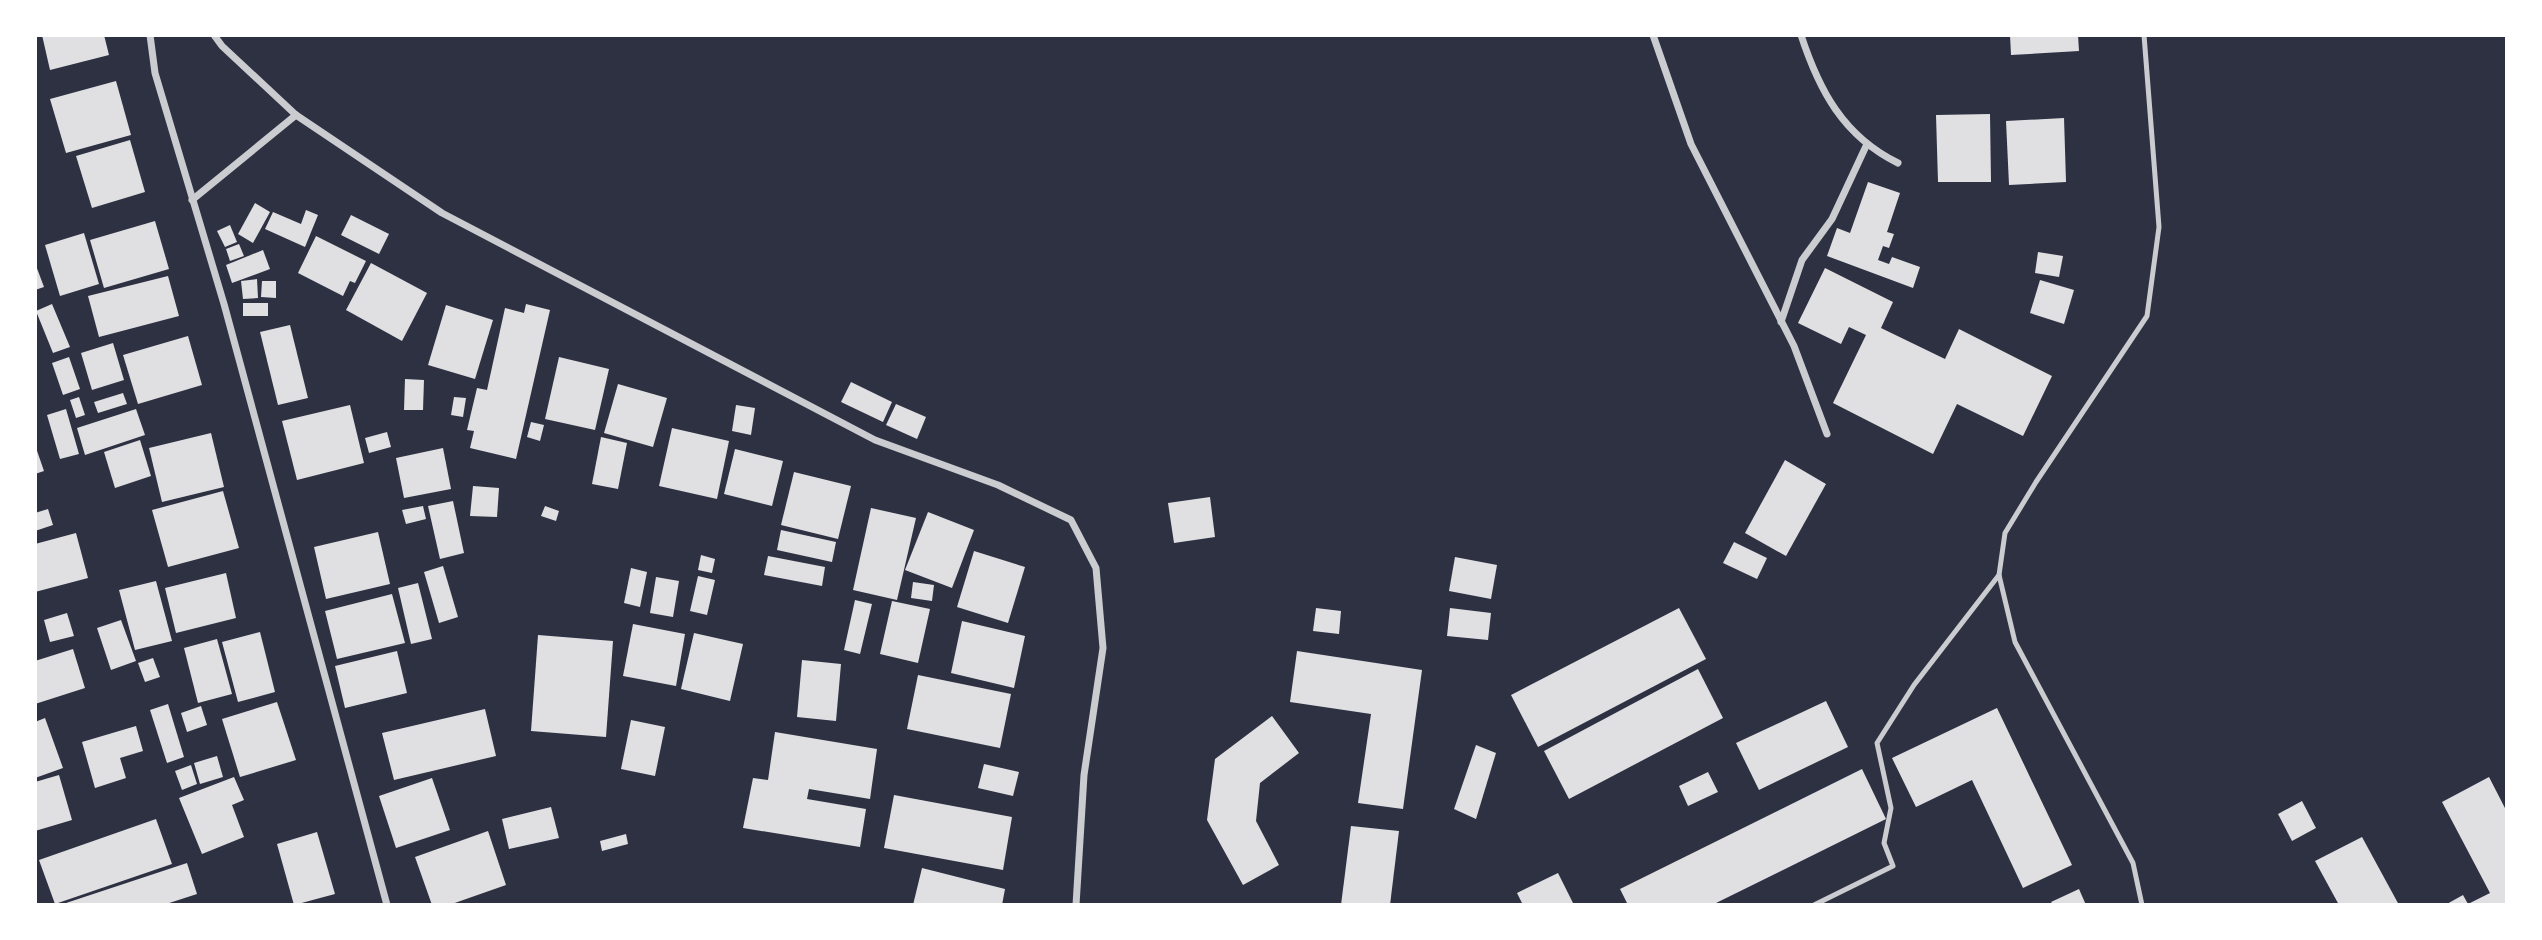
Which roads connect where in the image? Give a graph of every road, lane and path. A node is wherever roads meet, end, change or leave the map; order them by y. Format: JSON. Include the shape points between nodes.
{"nodes":[{"id":1,"x":150,"y":35,"type":"edge"},
{"id":2,"x":214,"y":35,"type":"edge"},
{"id":3,"x":1653,"y":35,"type":"edge"},
{"id":4,"x":1801,"y":35,"type":"edge"},
{"id":5,"x":2144,"y":35,"type":"edge"},
{"id":6,"x":296,"y":115,"type":"junction"},
{"id":7,"x":1867,"y":144,"type":"junction"},
{"id":8,"x":1898,"y":163,"type":"dead end"},
{"id":9,"x":192,"y":200,"type":"junction"},
{"id":10,"x":1781,"y":322,"type":"junction"},
{"id":11,"x":1827,"y":434,"type":"dead end"},
{"id":12,"x":1999,"y":575,"type":"junction"},
{"id":13,"x":387,"y":905,"type":"edge"},
{"id":14,"x":1076,"y":905,"type":"edge"},
{"id":15,"x":1814,"y":905,"type":"edge"},
{"id":16,"x":2142,"y":905,"type":"edge"}],
"edges":[{"from":1,"to":9,"type":"street","via":[[155,74]]},
{"from":2,"to":6,"type":"street"},
{"from":3,"to":10,"type":"street","via":[[1691,144]]},
{"from":4,"to":7,"type":"street","via":[[1818,82],[1842,120]]},
{"from":5,"to":12,"type":"lane","via":[[2160,227],[2147,316],[2005,533]]},
{"from":6,"to":9,"type":"street"},
{"from":6,"to":14,"type":"street","via":[[442,213],[645,320],[875,440],[998,485],[1071,520],[1096,568],[1103,648],[1084,775]]},
{"from":7,"to":8,"type":"street"},
{"from":7,"to":10,"type":"street","via":[[1832,219],[1801,260]]},
{"from":9,"to":13,"type":"street"},
{"from":10,"to":11,"type":"street"},
{"from":12,"to":15,"type":"lane","via":[[1914,685],[1877,743],[1891,808],[1884,843],[1893,866]]},
{"from":12,"to":16,"type":"lane","via":[[2015,642],[2133,863]]}]}
